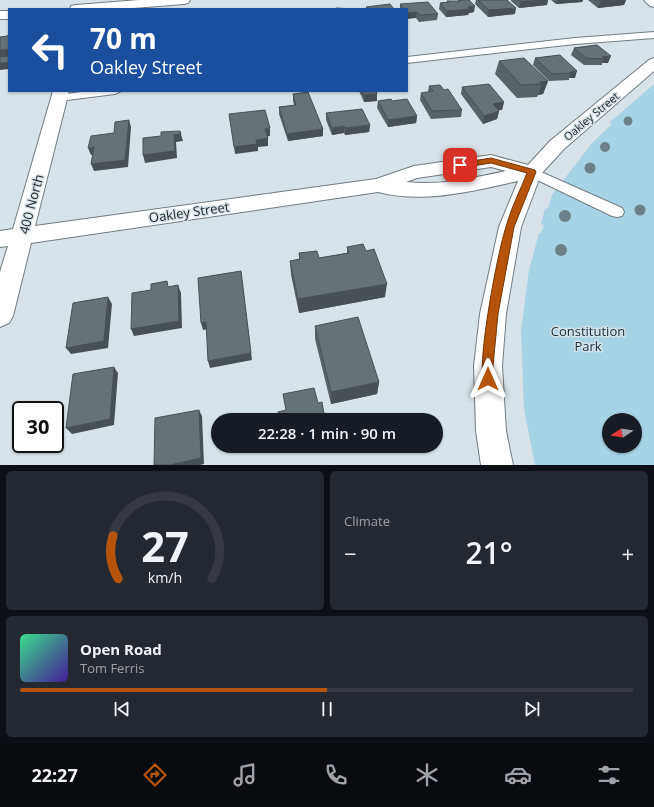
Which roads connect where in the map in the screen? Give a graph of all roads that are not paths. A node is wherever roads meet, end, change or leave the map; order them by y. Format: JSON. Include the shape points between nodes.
{"nodes":[{"id":1,"x":184,"y":0,"type":"edge"},
{"id":2,"x":650,"y":0,"type":"edge"},
{"id":3,"x":654,"y":3,"type":"edge"},
{"id":4,"x":82,"y":7,"type":"edge"},
{"id":5,"x":654,"y":35,"type":"edge"},
{"id":6,"x":408,"y":60,"type":"edge"},
{"id":7,"x":654,"y":64,"type":"edge"},
{"id":8,"x":97,"y":92,"type":"edge"},
{"id":9,"x":60,"y":94,"type":"edge"},
{"id":10,"x":532,"y":172,"type":"junction"},
{"id":11,"x":616,"y":212,"type":"dead end"},
{"id":12,"x":22,"y":236,"type":"junction"},
{"id":13,"x":0,"y":239,"type":"edge"},
{"id":14,"x":0,"y":316,"type":"edge"},
{"id":15,"x":497,"y":465,"type":"edge"}],
"edges":[{"from":1,"to":4,"type":"street"},
{"from":2,"to":3,"type":"street"},
{"from":5,"to":6,"type":"lane"},
{"from":7,"to":10,"type":"street","name":"Oakley Street","via":[[557,145]]},
{"from":8,"to":9,"type":"lane"},
{"from":9,"to":12,"type":"street","name":"400 North"},
{"from":10,"to":11,"type":"lane"},
{"from":10,"to":12,"type":"street","name":"Oakley Street","via":[[427,191],[379,185]]},
{"from":10,"to":15,"type":"street","via":[[510,227],[493,314],[488,366],[491,431]]},
{"from":12,"to":13,"type":"street","name":"Oakley Street"},
{"from":12,"to":14,"type":"street","name":"400 North"}]}
